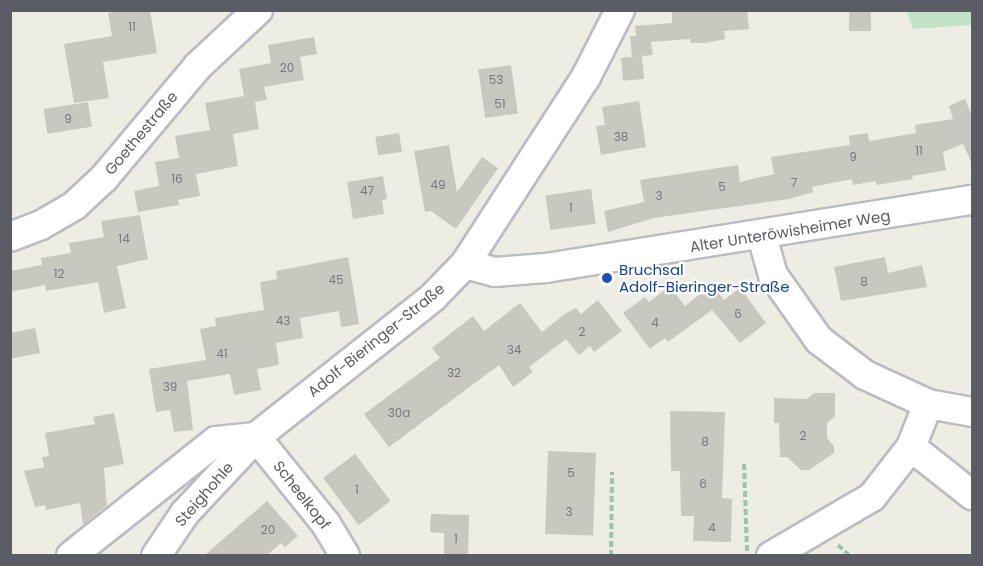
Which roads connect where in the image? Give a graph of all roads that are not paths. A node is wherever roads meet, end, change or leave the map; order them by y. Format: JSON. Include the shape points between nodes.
{"nodes":[{"id":1,"x":258,"y":10,"type":"edge"},
{"id":2,"x":620,"y":10,"type":"edge"},
{"id":3,"x":972,"y":200,"type":"edge"},
{"id":4,"x":762,"y":236,"type":"junction"},
{"id":5,"x":10,"y":237,"type":"edge"},
{"id":6,"x":465,"y":264,"type":"junction"},
{"id":7,"x":928,"y":404,"type":"junction"},
{"id":8,"x":972,"y":411,"type":"edge"},
{"id":9,"x":256,"y":437,"type":"junction"},
{"id":10,"x":911,"y":447,"type":"junction"},
{"id":11,"x":972,"y":495,"type":"edge"},
{"id":12,"x":72,"y":555,"type":"edge"},
{"id":13,"x":156,"y":555,"type":"edge"},
{"id":14,"x":345,"y":555,"type":"edge"},
{"id":15,"x":771,"y":555,"type":"edge"}],
"edges":[{"from":1,"to":5,"type":"street","name":"Goethestraße","via":[[198,66],[104,178],[75,205]]},
{"from":2,"to":6,"type":"street","name":"Adolf-Bieringer-Straße","via":[[586,76]]},
{"from":3,"to":4,"type":"street","name":"Alter Unteröwisheimer Weg"},
{"from":4,"to":6,"type":"street","name":"Alter Unteröwisheimer Weg","via":[[537,269],[495,272]]},
{"from":4,"to":7,"type":"street","via":[[773,274],[819,340],[864,375]]},
{"from":6,"to":9,"type":"street","name":"Adolf-Bieringer-Straße","via":[[434,297]]},
{"from":7,"to":8,"type":"street"},
{"from":7,"to":10,"type":"street"},
{"from":9,"to":12,"type":"street","via":[[216,441]]},
{"from":9,"to":13,"type":"street","name":"Steighohle","via":[[184,513]]},
{"from":9,"to":14,"type":"street","name":"Scheelkopf","via":[[326,524]]},
{"from":10,"to":11,"type":"street"},
{"from":10,"to":15,"type":"street","via":[[872,497]]}]}
